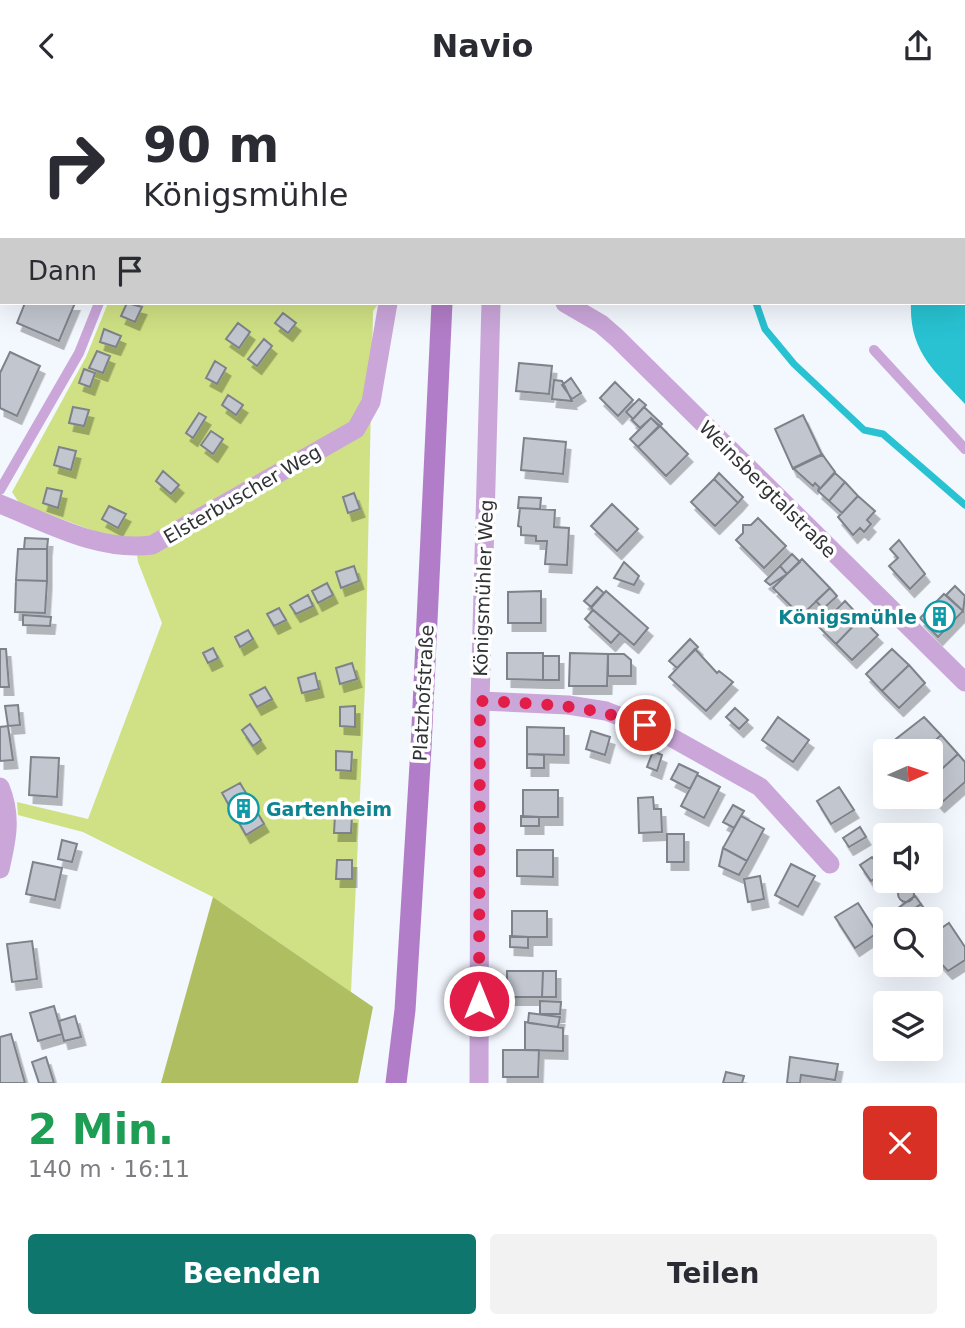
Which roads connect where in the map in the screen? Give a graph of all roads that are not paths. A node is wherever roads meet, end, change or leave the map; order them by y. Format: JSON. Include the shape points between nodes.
{"nodes":[{"id":1,"x":98,"y":305,"type":"edge"},
{"id":2,"x":388,"y":305,"type":"edge"},
{"id":3,"x":442,"y":305,"type":"edge"},
{"id":4,"x":491,"y":305,"type":"edge"},
{"id":5,"x":568,"y":305,"type":"edge"},
{"id":6,"x":874,"y":350,"type":"dead end"},
{"id":7,"x":965,"y":449,"type":"edge"},
{"id":8,"x":0,"y":490,"type":"edge"},
{"id":9,"x":0,"y":504,"type":"edge"},
{"id":10,"x":965,"y":683,"type":"edge"},
{"id":11,"x":480,"y":701,"type":"junction"},
{"id":12,"x":0,"y":787,"type":"edge"},
{"id":13,"x":830,"y":864,"type":"dead end"},
{"id":14,"x":0,"y":869,"type":"edge"},
{"id":15,"x":396,"y":1083,"type":"edge"},
{"id":16,"x":479,"y":1083,"type":"edge"}],
"edges":[{"from":1,"to":8,"type":"lane","via":[[79,353]]},
{"from":2,"to":9,"type":"street","name":"Elsterbuscher Weg","via":[[372,402],[356,429],[152,545],[131,548],[95,542]]},
{"from":3,"to":15,"type":"main road","name":"Platzhofstraße","via":[[419,775],[405,1010]]},
{"from":4,"to":11,"type":"street","name":"Königsmühler Weg"},
{"from":5,"to":10,"type":"street","name":"Weinsbergtalstraße","via":[[609,331]]},
{"from":6,"to":7,"type":"lane"},
{"from":11,"to":13,"type":"street","via":[[607,711],[667,735],[760,787]]},
{"from":11,"to":16,"type":"street","name":"Königsmühler Weg"},
{"from":12,"to":14,"type":"street","via":[[8,821]]}]}
